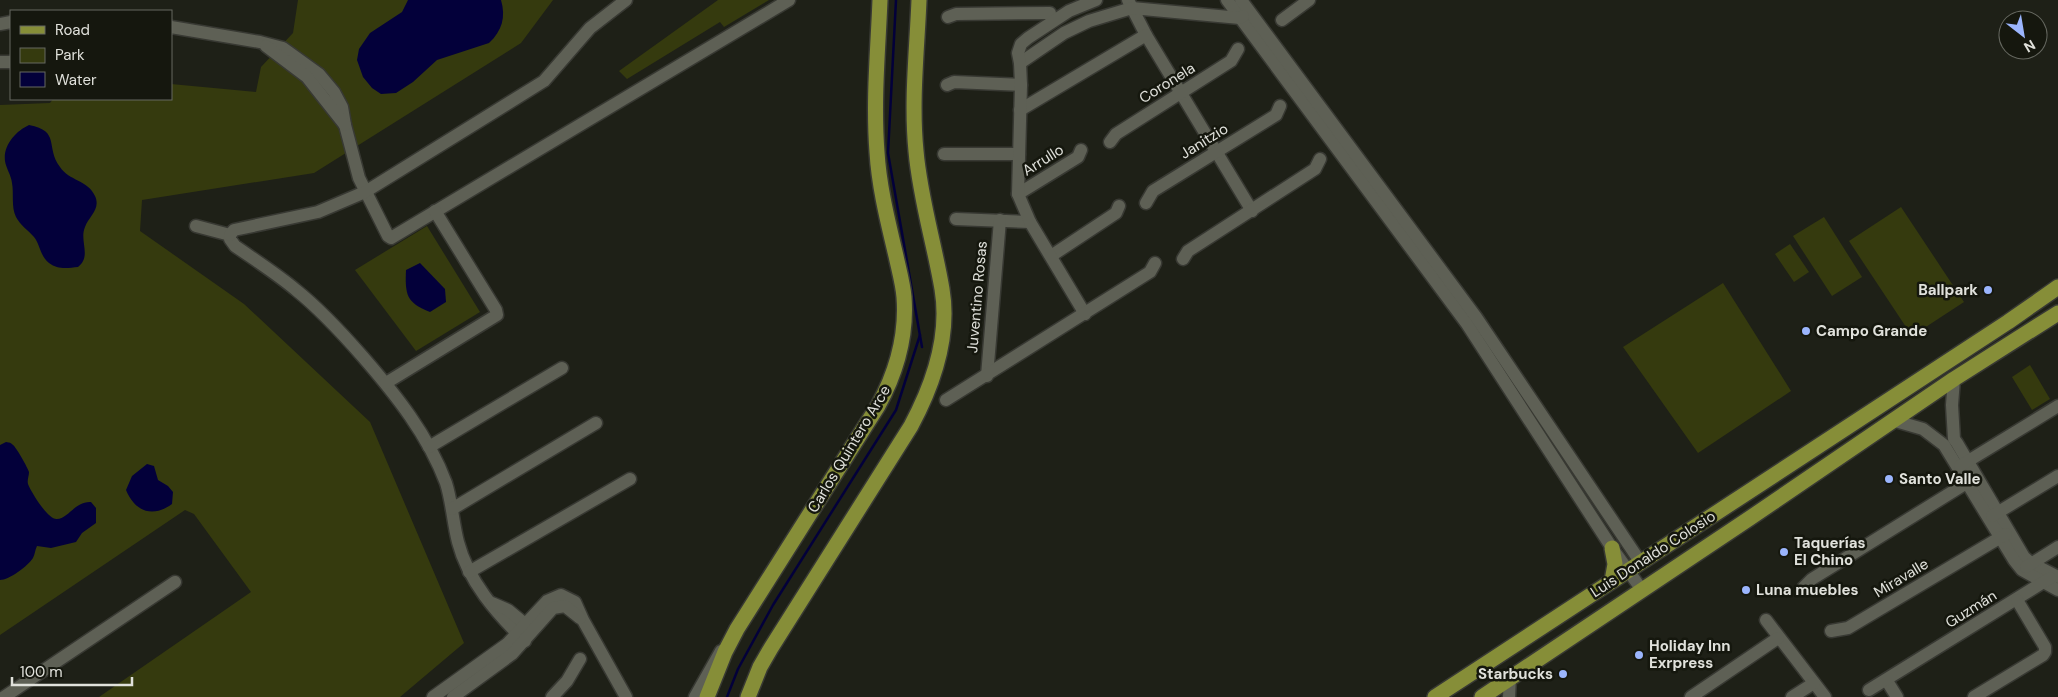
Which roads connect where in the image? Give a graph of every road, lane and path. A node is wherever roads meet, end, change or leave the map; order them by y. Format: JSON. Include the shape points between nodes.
{"nodes":[{"id":1,"x":626,"y":0,"type":"edge"},
{"id":2,"x":789,"y":0,"type":"edge"},
{"id":3,"x":880,"y":0,"type":"edge"},
{"id":4,"x":919,"y":0,"type":"edge"},
{"id":5,"x":1050,"y":0,"type":"edge"},
{"id":6,"x":1096,"y":0,"type":"edge"},
{"id":7,"x":1228,"y":0,"type":"edge"},
{"id":8,"x":1241,"y":0,"type":"edge"},
{"id":9,"x":1309,"y":0,"type":"edge"},
{"id":10,"x":1130,"y":4,"type":"edge"},
{"id":11,"x":1246,"y":16,"type":"junction"},
{"id":12,"x":948,"y":17,"type":"dead end"},
{"id":13,"x":1052,"y":17,"type":"junction"},
{"id":14,"x":1282,"y":20,"type":"dead end"},
{"id":15,"x":172,"y":27,"type":"edge"},
{"id":16,"x":1064,"y":33,"type":"junction"},
{"id":17,"x":1146,"y":35,"type":"junction"},
{"id":18,"x":1238,"y":49,"type":"dead end"},
{"id":19,"x":1020,"y":63,"type":"junction"},
{"id":20,"x":947,"y":85,"type":"dead end"},
{"id":21,"x":1021,"y":85,"type":"junction"},
{"id":22,"x":1181,"y":93,"type":"junction"},
{"id":23,"x":1280,"y":106,"type":"dead end"},
{"id":24,"x":1020,"y":110,"type":"junction"},
{"id":25,"x":1110,"y":142,"type":"dead end"},
{"id":26,"x":1081,"y":150,"type":"dead end"},
{"id":27,"x":1217,"y":153,"type":"junction"},
{"id":28,"x":944,"y":154,"type":"dead end"},
{"id":29,"x":1019,"y":154,"type":"junction"},
{"id":30,"x":1320,"y":160,"type":"dead end"},
{"id":31,"x":365,"y":192,"type":"junction"},
{"id":32,"x":1018,"y":194,"type":"junction"},
{"id":33,"x":1146,"y":203,"type":"dead end"},
{"id":34,"x":1119,"y":206,"type":"dead end"},
{"id":35,"x":435,"y":211,"type":"junction"},
{"id":36,"x":1252,"y":211,"type":"junction"},
{"id":37,"x":956,"y":219,"type":"dead end"},
{"id":38,"x":1000,"y":220,"type":"junction"},
{"id":39,"x":1030,"y":222,"type":"junction"},
{"id":40,"x":196,"y":226,"type":"dead end"},
{"id":41,"x":230,"y":235,"type":"junction"},
{"id":42,"x":1051,"y":256,"type":"junction"},
{"id":43,"x":1183,"y":259,"type":"dead end"},
{"id":44,"x":1155,"y":263,"type":"dead end"},
{"id":45,"x":2058,"y":286,"type":"edge"},
{"id":46,"x":2058,"y":313,"type":"edge"},
{"id":47,"x":1085,"y":314,"type":"junction"},
{"id":48,"x":1471,"y":320,"type":"junction"},
{"id":49,"x":2008,"y":322,"type":"junction"},
{"id":50,"x":2003,"y":346,"type":"junction"},
{"id":51,"x":562,"y":368,"type":"dead end"},
{"id":52,"x":987,"y":376,"type":"junction"},
{"id":53,"x":1954,"y":378,"type":"junction"},
{"id":54,"x":386,"y":383,"type":"junction"},
{"id":55,"x":946,"y":400,"type":"dead end"},
{"id":56,"x":2058,"y":406,"type":"edge"},
{"id":57,"x":596,"y":423,"type":"dead end"},
{"id":58,"x":1887,"y":424,"type":"junction"},
{"id":59,"x":1556,"y":437,"type":"junction"},
{"id":60,"x":1949,"y":442,"type":"junction"},
{"id":61,"x":1545,"y":445,"type":"junction"},
{"id":62,"x":429,"y":447,"type":"junction"},
{"id":63,"x":1790,"y":464,"type":"junction"},
{"id":64,"x":1962,"y":465,"type":"junction"},
{"id":65,"x":2058,"y":476,"type":"edge"},
{"id":66,"x":630,"y":479,"type":"dead end"},
{"id":67,"x":1971,"y":480,"type":"junction"},
{"id":68,"x":1750,"y":490,"type":"junction"},
{"id":69,"x":1779,"y":498,"type":"junction"},
{"id":70,"x":452,"y":509,"type":"junction"},
{"id":71,"x":1992,"y":516,"type":"junction"},
{"id":72,"x":1737,"y":527,"type":"junction"},
{"id":73,"x":2004,"y":536,"type":"junction"},
{"id":74,"x":2058,"y":547,"type":"edge"},
{"id":75,"x":1612,"y":548,"type":"junction"},
{"id":76,"x":2027,"y":566,"type":"junction"},
{"id":77,"x":1635,"y":567,"type":"junction"},
{"id":78,"x":469,"y":572,"type":"junction"},
{"id":79,"x":2052,"y":578,"type":"edge"},
{"id":80,"x":1612,"y":581,"type":"junction"},
{"id":81,"x":174,"y":582,"type":"dead end"},
{"id":82,"x":1804,"y":588,"type":"dead end"},
{"id":83,"x":1642,"y":590,"type":"junction"},
{"id":84,"x":2058,"y":590,"type":"edge"},
{"id":85,"x":2017,"y":600,"type":"junction"},
{"id":86,"x":583,"y":620,"type":"junction"},
{"id":87,"x":1766,"y":620,"type":"dead end"},
{"id":88,"x":737,"y":629,"type":"junction"},
{"id":89,"x":1831,"y":631,"type":"dead end"},
{"id":90,"x":526,"y":633,"type":"junction"},
{"id":91,"x":1778,"y":638,"type":"junction"},
{"id":92,"x":580,"y":659,"type":"dead end"},
{"id":93,"x":1510,"y":678,"type":"junction"},
{"id":94,"x":1886,"y":681,"type":"junction"},
{"id":95,"x":1814,"y":682,"type":"junction"},
{"id":96,"x":1870,"y":690,"type":"dead end"},
{"id":97,"x":4,"y":697,"type":"edge"},
{"id":98,"x":432,"y":697,"type":"edge"},
{"id":99,"x":453,"y":697,"type":"edge"},
{"id":100,"x":552,"y":697,"type":"edge"},
{"id":101,"x":626,"y":697,"type":"edge"},
{"id":102,"x":695,"y":697,"type":"edge"},
{"id":103,"x":707,"y":697,"type":"edge"},
{"id":104,"x":748,"y":697,"type":"edge"},
{"id":105,"x":1435,"y":697,"type":"edge"},
{"id":106,"x":1482,"y":697,"type":"edge"},
{"id":107,"x":1509,"y":697,"type":"edge"},
{"id":108,"x":1691,"y":697,"type":"edge"},
{"id":109,"x":1792,"y":697,"type":"edge"},
{"id":110,"x":1825,"y":697,"type":"edge"},
{"id":111,"x":1896,"y":697,"type":"edge"},
{"id":112,"x":1974,"y":697,"type":"edge"}],
"edges":[{"from":1,"to":31,"type":"street","via":[[590,28],[544,81]]},
{"from":2,"to":35,"type":"street"},
{"from":3,"to":88,"type":"main road","name":"Carlos Quintero Arce","via":[[877,154],[880,183],[904,295],[900,352],[878,406]]},
{"from":4,"to":104,"type":"main road","via":[[915,150],[942,290],[943,325],[938,360],[927,394],[911,426],[771,648]]},
{"from":5,"to":13,"type":"street"},
{"from":6,"to":13,"type":"street"},
{"from":7,"to":11,"type":"street"},
{"from":8,"to":11,"type":"street"},
{"from":9,"to":14,"type":"street"},
{"from":10,"to":11,"type":"street"},
{"from":10,"to":16,"type":"street"},
{"from":10,"to":17,"type":"street"},
{"from":11,"to":48,"type":"street"},
{"from":12,"to":13,"type":"street","via":[[956,14]]},
{"from":13,"to":16,"type":"street"},
{"from":13,"to":19,"type":"street","via":[[1021,44],[1018,53]]},
{"from":15,"to":31,"type":"street","via":[[283,48],[319,74],[342,107]]},
{"from":16,"to":19,"type":"street"},
{"from":17,"to":22,"type":"street"},
{"from":17,"to":24,"type":"street"},
{"from":18,"to":22,"type":"street","name":"Coronela","via":[[1231,61]]},
{"from":19,"to":21,"type":"street"},
{"from":20,"to":21,"type":"street","via":[[954,82]]},
{"from":21,"to":24,"type":"street"},
{"from":22,"to":25,"type":"street","name":"Coronela","via":[[1116,134]]},
{"from":22,"to":27,"type":"street"},
{"from":23,"to":27,"type":"street","name":"Janitzio","via":[[1276,115]]},
{"from":24,"to":29,"type":"street"},
{"from":26,"to":32,"type":"street","name":"Arrullo","via":[[1078,157]]},
{"from":27,"to":33,"type":"street","name":"Janitzio","via":[[1153,191]]},
{"from":27,"to":36,"type":"street"},
{"from":28,"to":29,"type":"street"},
{"from":29,"to":32,"type":"street"},
{"from":30,"to":36,"type":"street","via":[[1315,169]]},
{"from":31,"to":35,"type":"street","via":[[390,238]]},
{"from":31,"to":41,"type":"street","via":[[318,212],[234,230]]},
{"from":32,"to":39,"type":"street"},
{"from":34,"to":42,"type":"street","via":[[1116,213]]},
{"from":35,"to":54,"type":"street","via":[[497,315]]},
{"from":36,"to":43,"type":"street","via":[[1188,251]]},
{"from":37,"to":38,"type":"street"},
{"from":38,"to":39,"type":"street"},
{"from":38,"to":52,"type":"street","name":"Juventino Rosas"},
{"from":39,"to":42,"type":"street"},
{"from":40,"to":41,"type":"street"},
{"from":41,"to":54,"type":"street","via":[[235,246],[320,311]]},
{"from":42,"to":47,"type":"street"},
{"from":44,"to":47,"type":"street","via":[[1150,272]]},
{"from":45,"to":49,"type":"main road","name":"Luis Donaldo Colosio"},
{"from":46,"to":50,"type":"main road","name":"Luis Donaldo Colosio"},
{"from":47,"to":52,"type":"street"},
{"from":48,"to":59,"type":"street"},
{"from":48,"to":61,"type":"street"},
{"from":49,"to":50,"type":"main road","via":[[2000,335]]},
{"from":49,"to":63,"type":"main road","name":"Luis Donaldo Colosio"},
{"from":50,"to":53,"type":"main road","name":"Luis Donaldo Colosio"},
{"from":51,"to":62,"type":"street"},
{"from":52,"to":55,"type":"street"},
{"from":53,"to":58,"type":"main road","name":"Luis Donaldo Colosio"},
{"from":53,"to":60,"type":"street"},
{"from":54,"to":62,"type":"street"},
{"from":56,"to":64,"type":"street"},
{"from":57,"to":70,"type":"street"},
{"from":58,"to":60,"type":"street","via":[[1923,429]]},
{"from":58,"to":69,"type":"main road","name":"Luis Donaldo Colosio"},
{"from":59,"to":61,"type":"street"},
{"from":59,"to":77,"type":"street"},
{"from":60,"to":64,"type":"street"},
{"from":61,"to":75,"type":"street"},
{"from":62,"to":70,"type":"street","via":[[446,484]]},
{"from":63,"to":68,"type":"main road","name":"Luis Donaldo Colosio"},
{"from":63,"to":69,"type":"main road","via":[[1775,484]]},
{"from":64,"to":67,"type":"street"},
{"from":65,"to":71,"type":"street"},
{"from":66,"to":78,"type":"street"},
{"from":67,"to":71,"type":"street"},
{"from":67,"to":82,"type":"street","via":[[1812,578]]},
{"from":68,"to":72,"type":"main road","via":[[1754,501]]},
{"from":68,"to":77,"type":"main road","name":"Luis Donaldo Colosio"},
{"from":69,"to":72,"type":"main road","name":"Luis Donaldo Colosio"},
{"from":70,"to":78,"type":"street","via":[[459,545]]},
{"from":71,"to":73,"type":"street"},
{"from":72,"to":83,"type":"main road","name":"Luis Donaldo Colosio"},
{"from":73,"to":76,"type":"street"},
{"from":73,"to":89,"type":"street","name":"Miravalle","via":[[1848,628]]},
{"from":74,"to":76,"type":"street"},
{"from":75,"to":77,"type":"street"},
{"from":75,"to":80,"type":"main road"},
{"from":76,"to":79,"type":"street"},
{"from":77,"to":80,"type":"main road","name":"Luis Donaldo Colosio"},
{"from":77,"to":83,"type":"street"},
{"from":78,"to":90,"type":"street","via":[[492,603],[508,610]]},
{"from":79,"to":84,"type":"street"},
{"from":79,"to":85,"type":"street"},
{"from":80,"to":105,"type":"main road","name":"Luis Donaldo Colosio"},
{"from":81,"to":97,"type":"street"},
{"from":83,"to":93,"type":"main road","name":"Luis Donaldo Colosio"},
{"from":85,"to":94,"type":"street","name":"Guzmán"},
{"from":85,"to":112,"type":"street","name":"Guzmán","via":[[2045,652]]},
{"from":86,"to":90,"type":"street","via":[[571,609],[558,606]]},
{"from":86,"to":90,"type":"street","via":[[575,602],[562,595],[547,601],[535,612]]},
{"from":86,"to":101,"type":"street"},
{"from":87,"to":91,"type":"street"},
{"from":88,"to":102,"type":"street","via":[[713,663]]},
{"from":88,"to":103,"type":"main road","name":"Carlos Quintero Arce"},
{"from":90,"to":98,"type":"street"},
{"from":90,"to":99,"type":"street","via":[[503,662]]},
{"from":91,"to":95,"type":"street"},
{"from":91,"to":108,"type":"street"},
{"from":92,"to":100,"type":"street","via":[[567,681]]},
{"from":93,"to":106,"type":"main road","name":"Luis Donaldo Colosio"},
{"from":93,"to":107,"type":"street"},
{"from":94,"to":96,"type":"street","name":"Guzmán"},
{"from":94,"to":111,"type":"street"},
{"from":95,"to":109,"type":"street"},
{"from":95,"to":110,"type":"street"}]}
